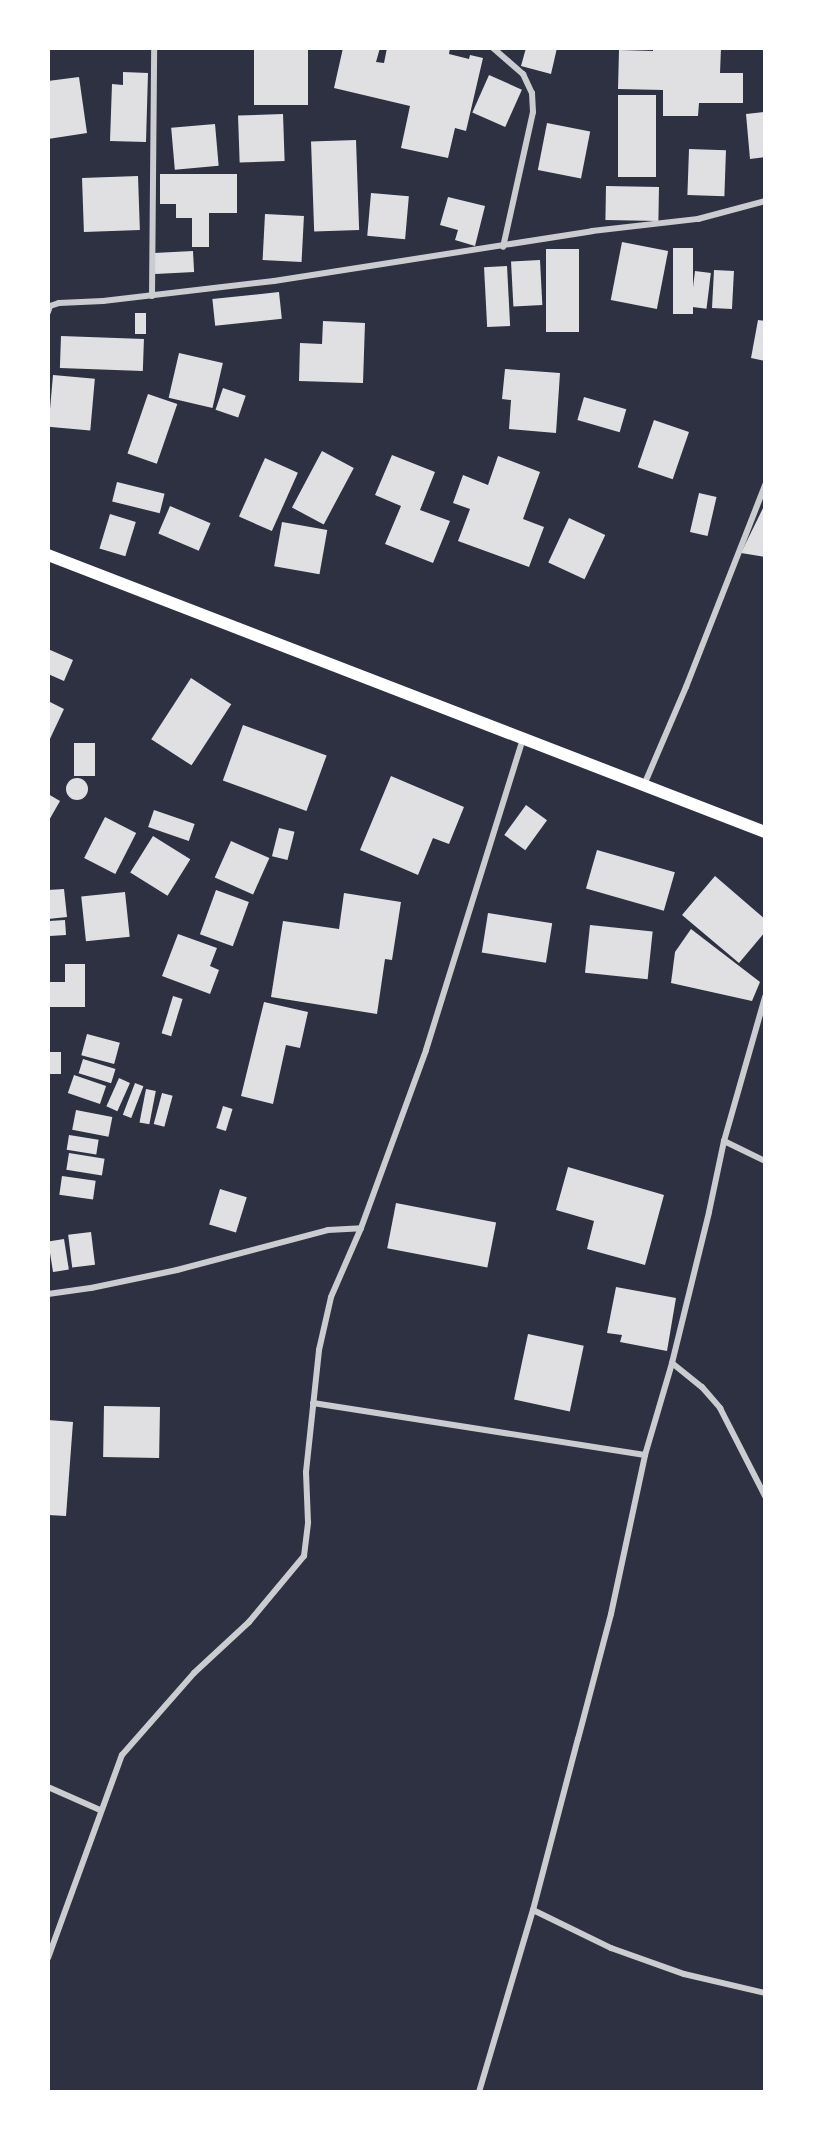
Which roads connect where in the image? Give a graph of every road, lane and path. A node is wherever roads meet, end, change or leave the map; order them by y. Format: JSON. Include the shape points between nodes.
{"nodes":[{"id":1,"x":154,"y":48,"type":"edge"},
{"id":2,"x":493,"y":48,"type":"edge"},
{"id":3,"x":765,"y":201,"type":"edge"},
{"id":4,"x":503,"y":247,"type":"junction"},
{"id":5,"x":152,"y":296,"type":"junction"},
{"id":6,"x":48,"y":312,"type":"edge"},
{"id":7,"x":765,"y":485,"type":"edge"},
{"id":8,"x":48,"y":555,"type":"edge"},
{"id":9,"x":523,"y":738,"type":"junction"},
{"id":10,"x":644,"y":785,"type":"junction"},
{"id":11,"x":765,"y":832,"type":"edge"},
{"id":12,"x":765,"y":997,"type":"edge"},
{"id":13,"x":724,"y":1141,"type":"junction"},
{"id":14,"x":765,"y":1161,"type":"edge"},
{"id":15,"x":361,"y":1228,"type":"junction"},
{"id":16,"x":48,"y":1294,"type":"edge"},
{"id":17,"x":672,"y":1364,"type":"junction"},
{"id":18,"x":313,"y":1403,"type":"junction"},
{"id":19,"x":645,"y":1455,"type":"junction"},
{"id":20,"x":765,"y":1496,"type":"edge"},
{"id":21,"x":48,"y":1787,"type":"edge"},
{"id":22,"x":100,"y":1810,"type":"junction"},
{"id":23,"x":533,"y":1910,"type":"junction"},
{"id":24,"x":48,"y":1958,"type":"edge"},
{"id":25,"x":765,"y":1993,"type":"edge"},
{"id":26,"x":479,"y":2092,"type":"edge"}],
"edges":[{"from":1,"to":5,"type":"street"},
{"from":2,"to":4,"type":"street","via":[[523,74],[532,93],[533,112]]},
{"from":3,"to":4,"type":"street","via":[[698,219],[592,231]]},
{"from":4,"to":5,"type":"street"},
{"from":5,"to":6,"type":"street","via":[[59,303],[50,306]]},
{"from":7,"to":10,"type":"street"},
{"from":8,"to":9,"type":"main road"},
{"from":9,"to":10,"type":"main road"},
{"from":9,"to":15,"type":"street","via":[[426,1050]]},
{"from":10,"to":11,"type":"main road"},
{"from":12,"to":13,"type":"street"},
{"from":13,"to":14,"type":"street"},
{"from":13,"to":17,"type":"street"},
{"from":15,"to":16,"type":"street","via":[[318,1232],[177,1270]]},
{"from":15,"to":18,"type":"street","via":[[331,1297]]},
{"from":17,"to":19,"type":"street"},
{"from":17,"to":20,"type":"street","via":[[720,1408]]},
{"from":18,"to":19,"type":"street"},
{"from":18,"to":22,"type":"street","via":[[304,1556],[249,1622],[194,1673],[122,1755]]},
{"from":19,"to":23,"type":"street","via":[[611,1614]]},
{"from":21,"to":22,"type":"street"},
{"from":22,"to":24,"type":"street"},
{"from":23,"to":25,"type":"street","via":[[611,1948],[684,1974]]},
{"from":23,"to":26,"type":"street"}]}
